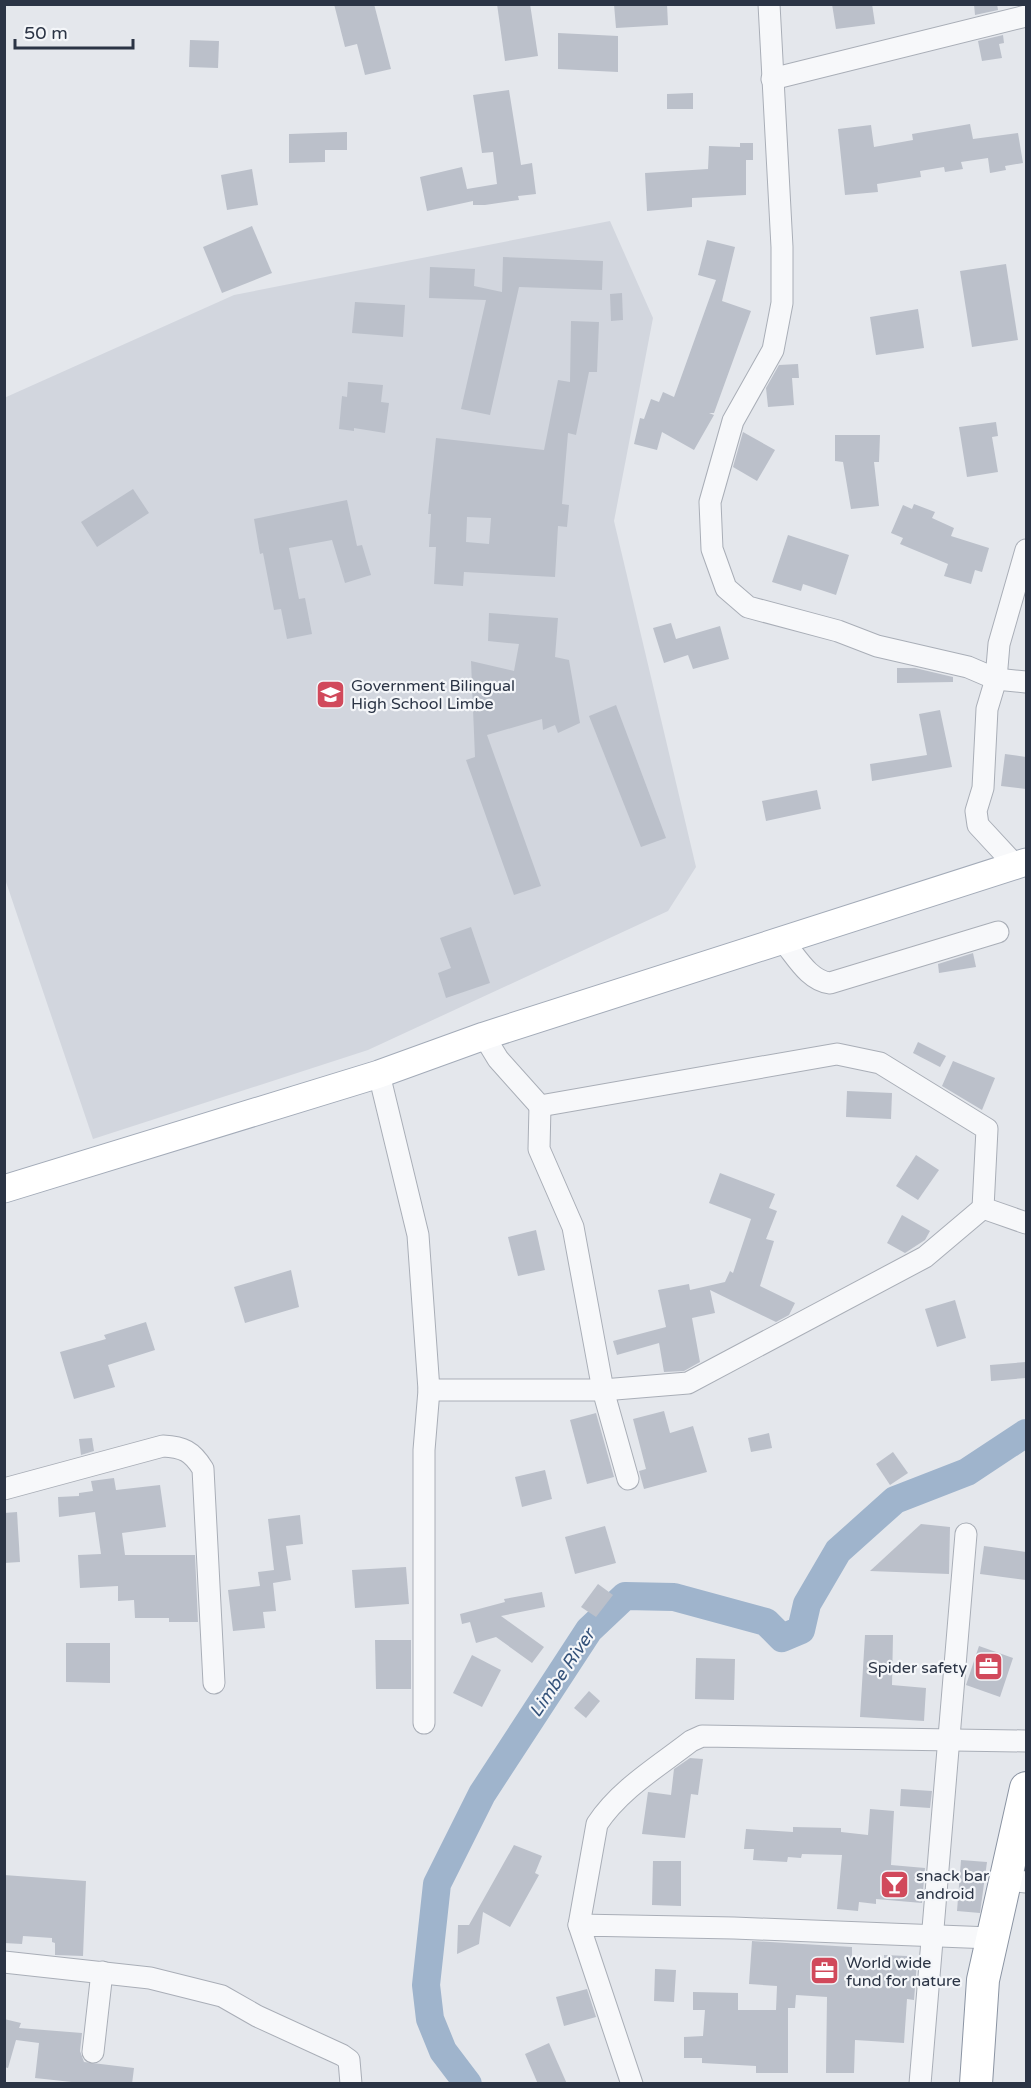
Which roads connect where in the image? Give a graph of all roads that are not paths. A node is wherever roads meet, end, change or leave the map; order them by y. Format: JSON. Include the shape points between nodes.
{"nodes":[{"id":1,"x":769,"y":4,"type":"edge"},
{"id":2,"x":1026,"y":16,"type":"edge"},
{"id":3,"x":772,"y":79,"type":"junction"},
{"id":4,"x":1026,"y":550,"type":"edge"},
{"id":5,"x":996,"y":679,"type":"junction"},
{"id":6,"x":1026,"y":682,"type":"edge"},
{"id":7,"x":1021,"y":864,"type":"edge"},
{"id":8,"x":998,"y":932,"type":"dead end"},
{"id":9,"x":783,"y":941,"type":"junction"},
{"id":10,"x":484,"y":1036,"type":"junction"},
{"id":11,"x":379,"y":1074,"type":"junction"},
{"id":12,"x":540,"y":1106,"type":"junction"},
{"id":13,"x":4,"y":1189,"type":"edge"},
{"id":14,"x":983,"y":1208,"type":"junction"},
{"id":15,"x":1026,"y":1223,"type":"edge"},
{"id":16,"x":429,"y":1390,"type":"junction"},
{"id":17,"x":603,"y":1390,"type":"junction"},
{"id":18,"x":628,"y":1479,"type":"dead end"},
{"id":19,"x":4,"y":1489,"type":"edge"},
{"id":20,"x":966,"y":1534,"type":"dead end"},
{"id":21,"x":214,"y":1683,"type":"dead end"},
{"id":22,"x":424,"y":1723,"type":"dead end"},
{"id":23,"x":947,"y":1740,"type":"junction"},
{"id":24,"x":1026,"y":1741,"type":"edge"},
{"id":25,"x":1026,"y":1788,"type":"edge"},
{"id":26,"x":1016,"y":1881,"type":"edge"},
{"id":27,"x":579,"y":1925,"type":"junction"},
{"id":28,"x":933,"y":1937,"type":"junction"},
{"id":29,"x":991,"y":1938,"type":"junction"},
{"id":30,"x":4,"y":1962,"type":"edge"},
{"id":31,"x":102,"y":1972,"type":"junction"},
{"id":32,"x":93,"y":2052,"type":"dead end"},
{"id":33,"x":351,"y":2084,"type":"edge"},
{"id":34,"x":632,"y":2084,"type":"edge"},
{"id":35,"x":920,"y":2084,"type":"edge"},
{"id":36,"x":976,"y":2084,"type":"edge"}],
"edges":[{"from":1,"to":3,"type":"street"},
{"from":2,"to":3,"type":"street"},
{"from":3,"to":5,"type":"street","via":[[782,303],[773,350],[733,420],[710,502],[712,549],[726,588],[748,607],[838,631],[877,646],[968,667]]},
{"from":4,"to":5,"type":"street","via":[[999,644]]},
{"from":5,"to":6,"type":"street"},
{"from":5,"to":7,"type":"street","via":[[987,709],[983,788],[976,811],[983,831]]},
{"from":7,"to":9,"type":"main road"},
{"from":8,"to":9,"type":"street","via":[[830,983],[820,982]]},
{"from":9,"to":10,"type":"main road"},
{"from":10,"to":11,"type":"main road"},
{"from":10,"to":12,"type":"street","via":[[498,1059]]},
{"from":11,"to":13,"type":"main road"},
{"from":11,"to":16,"type":"street","via":[[418,1235]]},
{"from":12,"to":14,"type":"street","via":[[837,1054],[880,1063],[987,1129]]},
{"from":12,"to":17,"type":"street","via":[[539,1149],[573,1227]]},
{"from":14,"to":15,"type":"street"},
{"from":14,"to":17,"type":"street","via":[[924,1257],[688,1383]]},
{"from":16,"to":17,"type":"street"},
{"from":16,"to":22,"type":"street","via":[[424,1461]]},
{"from":17,"to":18,"type":"street"},
{"from":19,"to":21,"type":"street","via":[[163,1446],[181,1447],[195,1456],[203,1469]]},
{"from":20,"to":23,"type":"street"},
{"from":23,"to":24,"type":"street"},
{"from":23,"to":27,"type":"street","via":[[719,1734],[691,1741],[626,1791],[597,1824]]},
{"from":23,"to":28,"type":"street"},
{"from":25,"to":26,"type":"highway"},
{"from":26,"to":29,"type":"highway"},
{"from":27,"to":28,"type":"street"},
{"from":27,"to":34,"type":"street"},
{"from":28,"to":29,"type":"street"},
{"from":28,"to":35,"type":"street"},
{"from":29,"to":36,"type":"highway","via":[[983,1980]]},
{"from":30,"to":31,"type":"street"},
{"from":31,"to":32,"type":"street"},
{"from":31,"to":33,"type":"street","via":[[150,1978],[222,1996],[342,2055],[349,2060]]}]}
